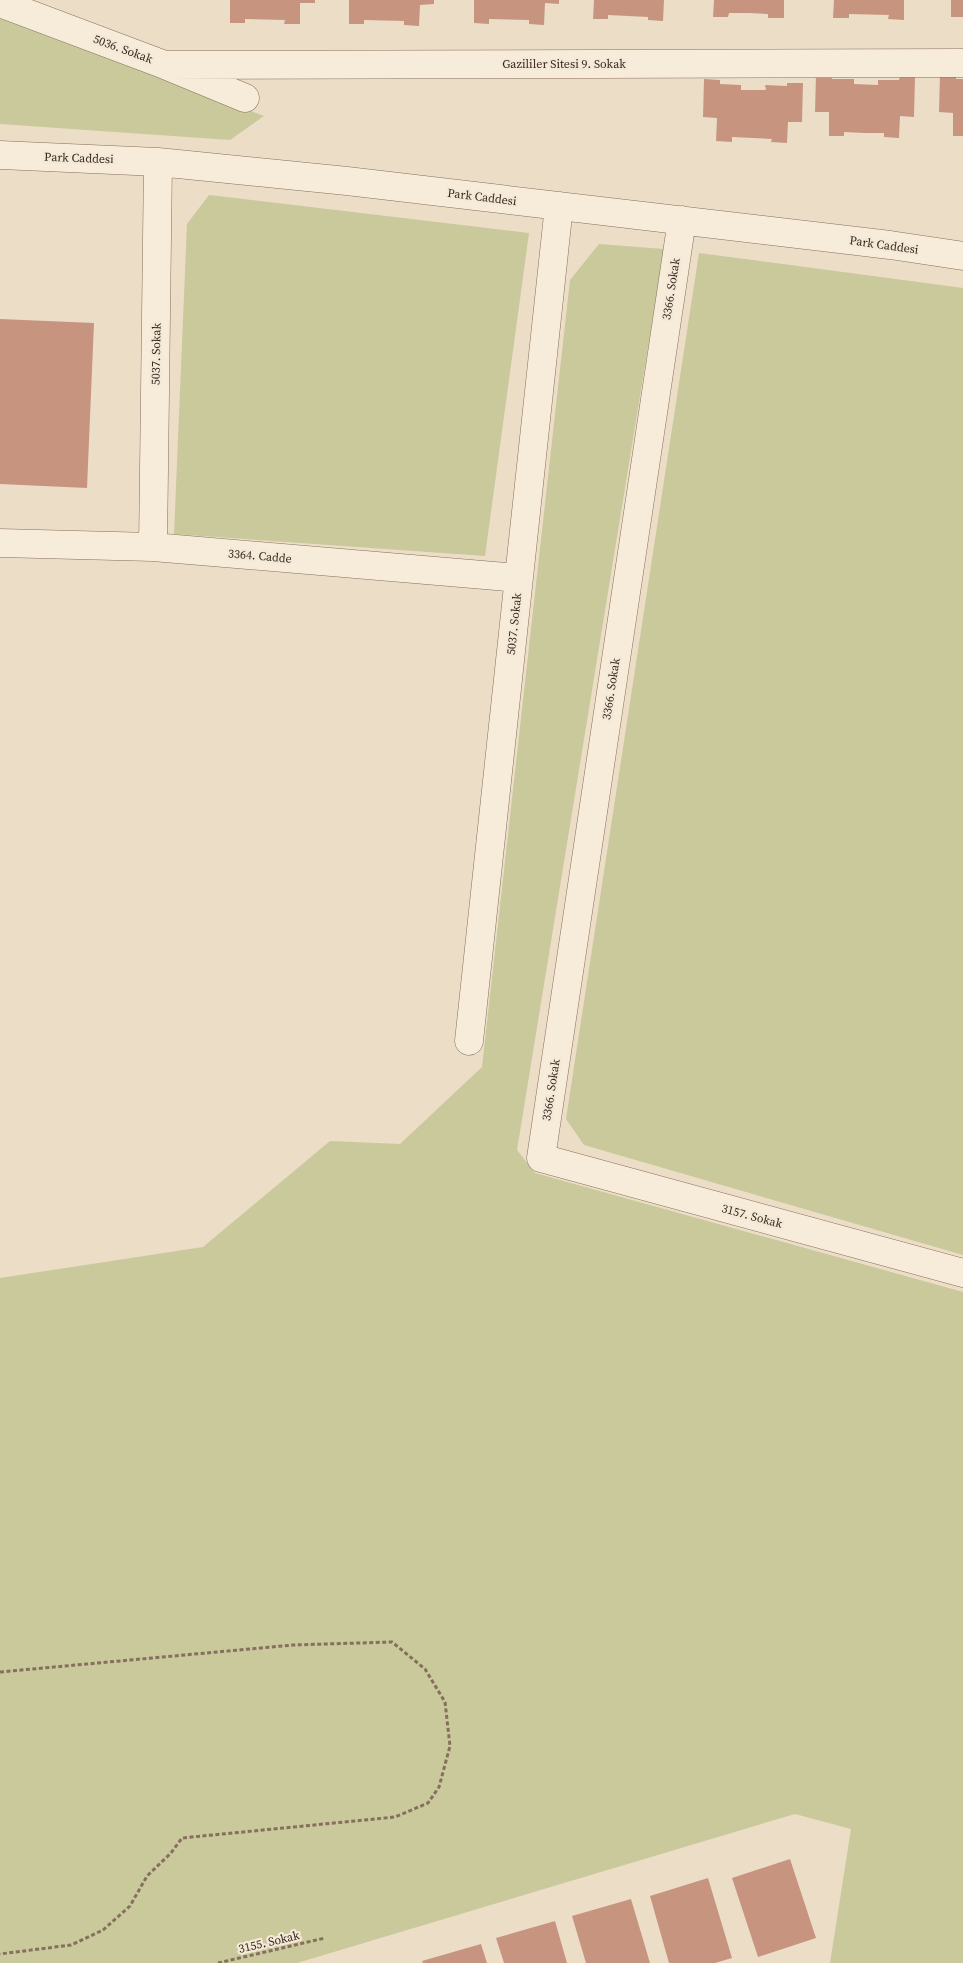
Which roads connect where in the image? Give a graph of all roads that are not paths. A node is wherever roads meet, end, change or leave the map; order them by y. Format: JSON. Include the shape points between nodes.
{"nodes":[{"id":1,"x":0,"y":3,"type":"edge"},
{"id":2,"x":963,"y":64,"type":"edge"},
{"id":3,"x":165,"y":65,"type":"junction"},
{"id":4,"x":245,"y":98,"type":"dead end"},
{"id":5,"x":0,"y":155,"type":"edge"},
{"id":6,"x":158,"y":162,"type":"junction"},
{"id":7,"x":559,"y":206,"type":"junction"},
{"id":8,"x":682,"y":220,"type":"junction"},
{"id":9,"x":963,"y":256,"type":"edge"},
{"id":10,"x":0,"y":543,"type":"edge"},
{"id":11,"x":153,"y":547,"type":"junction"},
{"id":12,"x":519,"y":578,"type":"junction"},
{"id":13,"x":469,"y":1041,"type":"dead end"},
{"id":14,"x":541,"y":1158,"type":"joint"},
{"id":15,"x":963,"y":1273,"type":"edge"}],
"edges":[{"from":1,"to":3,"type":"street","name":"5036. Sokak"},
{"from":2,"to":3,"type":"street","name":"Gazililer Sitesi 9. Sokak"},
{"from":3,"to":4,"type":"street","name":"5036. Sokak"},
{"from":5,"to":6,"type":"street","name":"Park Caddesi"},
{"from":6,"to":7,"type":"street","name":"Park Caddesi"},
{"from":6,"to":11,"type":"street","name":"5037. Sokak"},
{"from":7,"to":8,"type":"street","name":"Park Caddesi"},
{"from":7,"to":12,"type":"street","name":"5037. Sokak"},
{"from":8,"to":9,"type":"street","name":"Park Caddesi","via":[[890,244]]},
{"from":8,"to":14,"type":"street","name":"3366. Sokak"},
{"from":10,"to":11,"type":"street","name":"3364. Cadde"},
{"from":11,"to":12,"type":"street","name":"3364. Cadde"},
{"from":12,"to":13,"type":"street","name":"5037. Sokak"},
{"from":14,"to":15,"type":"street","name":"3157. Sokak"}]}
